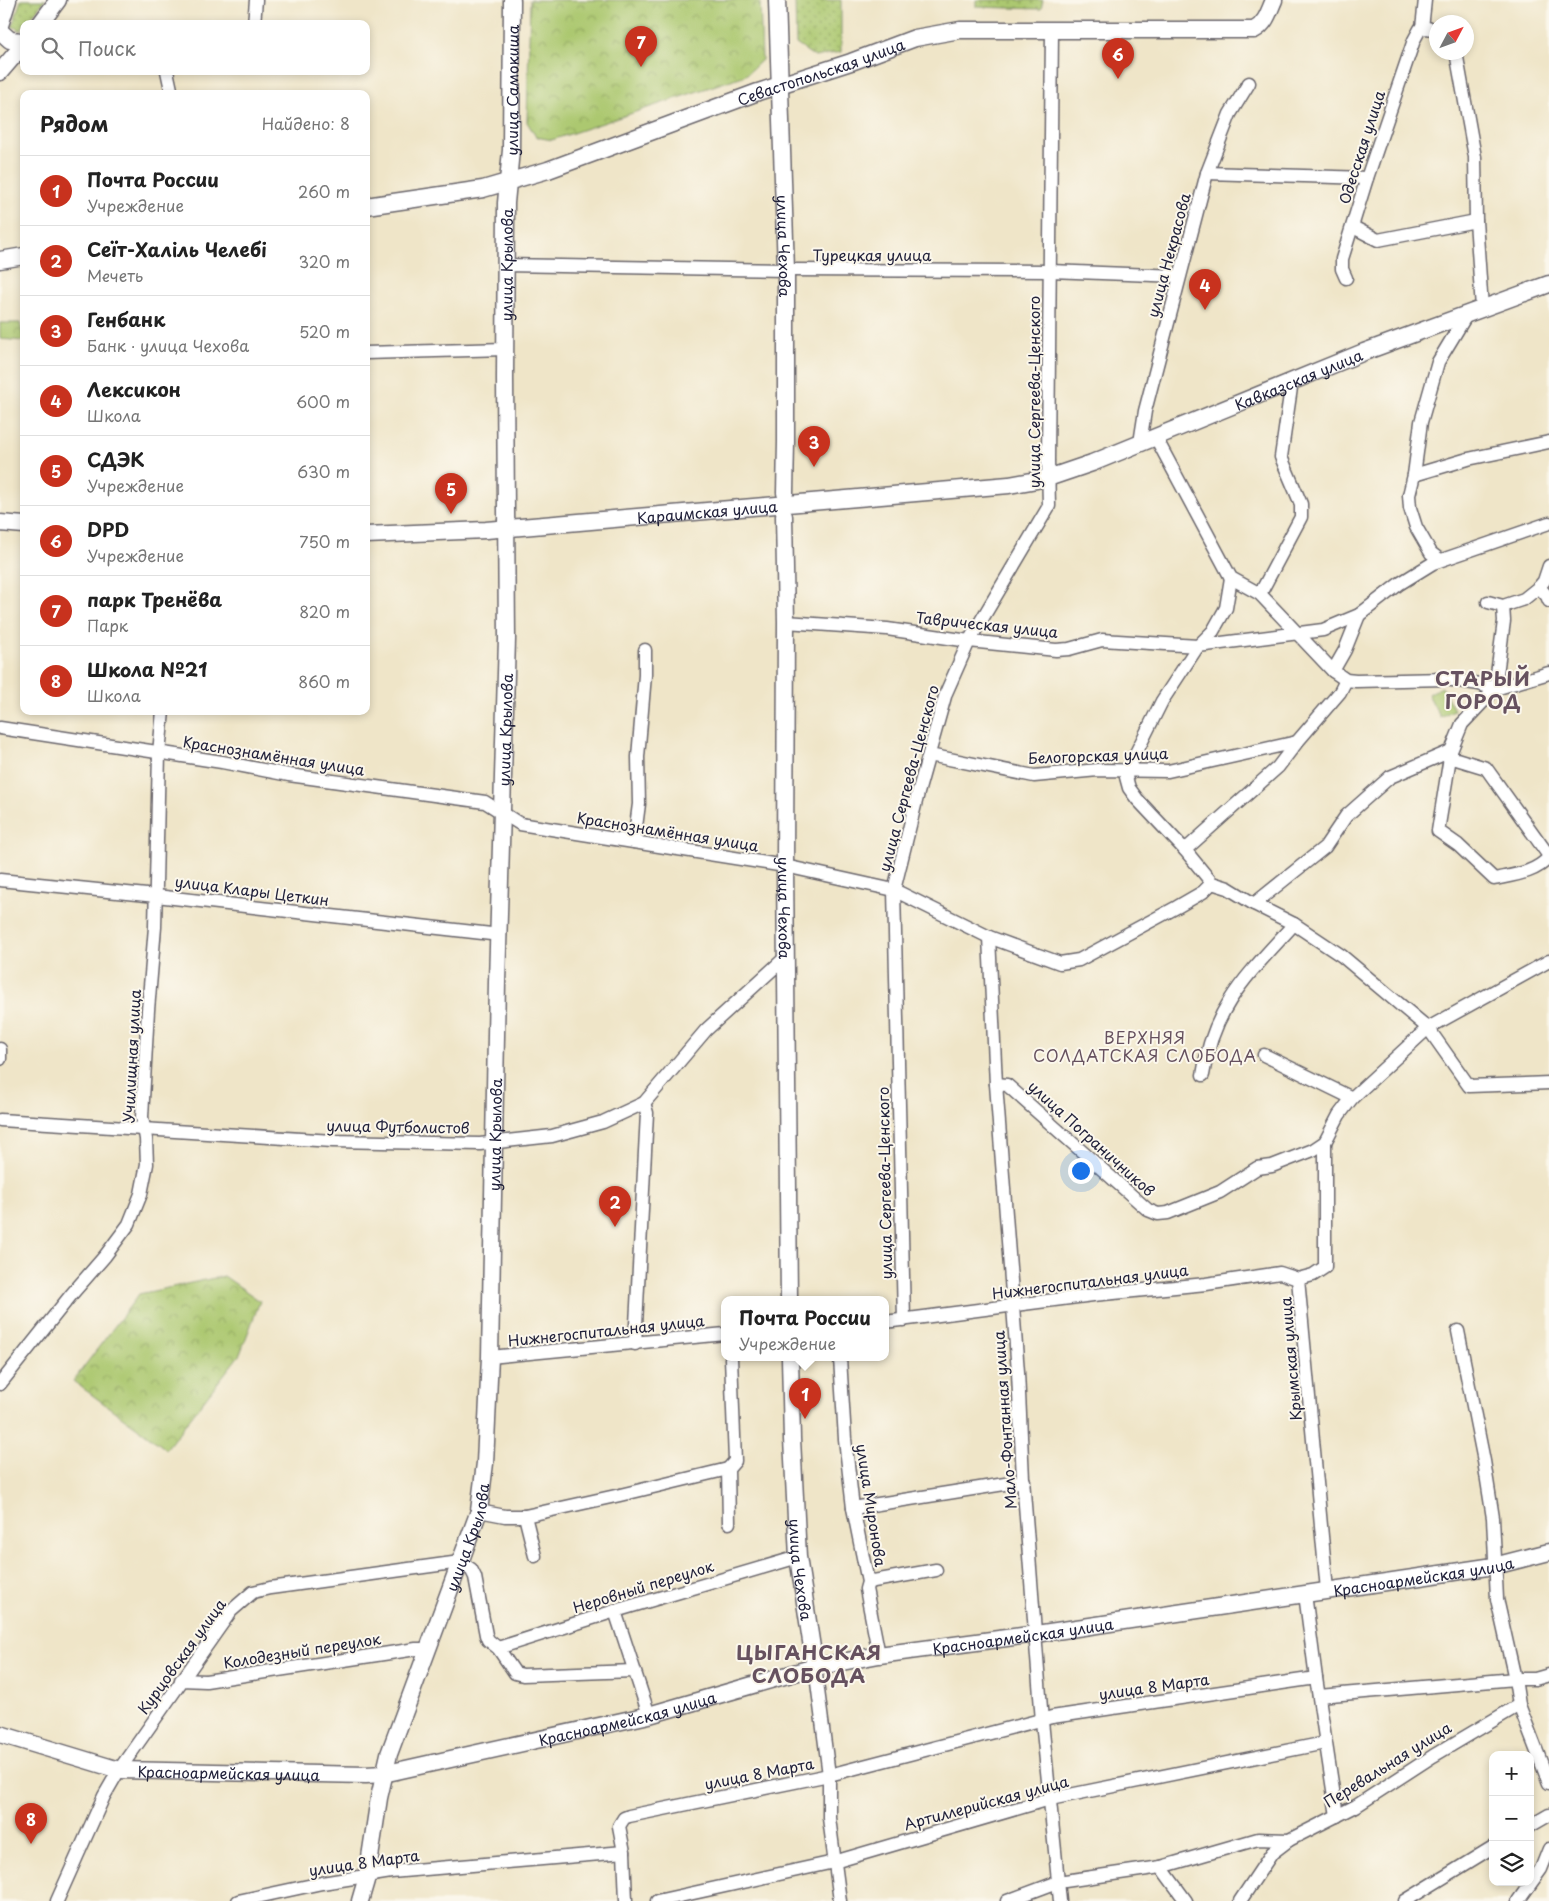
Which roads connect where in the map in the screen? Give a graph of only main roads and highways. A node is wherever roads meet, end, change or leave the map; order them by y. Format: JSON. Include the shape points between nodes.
{"nodes":[{"id":1,"x":8,"y":0,"type":"edge"},
{"id":2,"x":58,"y":0,"type":"edge"},
{"id":3,"x":512,"y":0,"type":"edge"},
{"id":4,"x":777,"y":0,"type":"edge"},
{"id":5,"x":1274,"y":0,"type":"edge"},
{"id":6,"x":43,"y":20,"type":"edge"},
{"id":7,"x":0,"y":25,"type":"edge"},
{"id":8,"x":0,"y":31,"type":"edge"},
{"id":9,"x":20,"y":42,"type":"edge"},
{"id":10,"x":20,"y":48,"type":"edge"},
{"id":11,"x":0,"y":72,"type":"edge"},
{"id":12,"x":780,"y":84,"type":"junction"},
{"id":13,"x":509,"y":180,"type":"junction"},
{"id":14,"x":370,"y":205,"type":"edge"},
{"id":15,"x":20,"y":257,"type":"edge"},
{"id":16,"x":0,"y":260,"type":"edge"},
{"id":17,"x":1549,"y":284,"type":"edge"},
{"id":18,"x":1048,"y":478,"type":"joint"},
{"id":19,"x":784,"y":493,"type":"dead end"},
{"id":20,"x":784,"y":516,"type":"dead end"},
{"id":21,"x":0,"y":523,"type":"edge"},
{"id":22,"x":20,"y":525,"type":"edge"},
{"id":23,"x":506,"y":528,"type":"junction"},
{"id":24,"x":370,"y":535,"type":"edge"},
{"id":25,"x":789,"y":1296,"type":"edge"},
{"id":26,"x":790,"y":1361,"type":"edge"},
{"id":27,"x":1549,"y":1552,"type":"edge"},
{"id":28,"x":815,"y":1667,"type":"junction"},
{"id":29,"x":0,"y":1734,"type":"edge"},
{"id":30,"x":383,"y":1774,"type":"junction"},
{"id":31,"x":360,"y":1901,"type":"edge"}],
"edges":[{"from":1,"to":7,"type":"main road"},
{"from":2,"to":6,"type":"main road"},
{"from":3,"to":13,"type":"main road","name":"улица Самокиша"},
{"from":4,"to":12,"type":"main road","name":"улица Чехова"},
{"from":5,"to":12,"type":"main road","name":"Севастопольская улица","via":[[1265,21],[1254,30],[960,30],[915,38]]},
{"from":8,"to":9,"type":"main road","via":[[10,40]]},
{"from":10,"to":11,"type":"main road"},
{"from":12,"to":13,"type":"main road","name":"Севастопольская улица","via":[[548,170]]},
{"from":12,"to":19,"type":"main road","name":"улица Чехова","via":[[786,270]]},
{"from":13,"to":14,"type":"main road","name":"Севастопольская улица","via":[[483,189]]},
{"from":13,"to":23,"type":"main road","name":"улица Крылова","via":[[505,265]]},
{"from":15,"to":16,"type":"main road"},
{"from":17,"to":18,"type":"main road","name":"Кавказская улица"},
{"from":18,"to":23,"type":"main road","name":"Караимская улица","via":[[868,498]]},
{"from":20,"to":25,"type":"main road","name":"улица Чехова"},
{"from":21,"to":22,"type":"main road"},
{"from":23,"to":24,"type":"main road","name":"Караимская улица"},
{"from":23,"to":30,"type":"main road","name":"улица Крылова","via":[[507,639],[485,1463],[479,1511]]},
{"from":26,"to":28,"type":"main road","name":"улица Чехова","via":[[798,1557]]},
{"from":27,"to":28,"type":"main road","name":"Красноармейская улица","via":[[1494,1566]]},
{"from":28,"to":30,"type":"main road","name":"Красноармейская улица","via":[[649,1715]]},
{"from":29,"to":30,"type":"main road","name":"Красноармейская улица","via":[[119,1770]]},
{"from":30,"to":31,"type":"main road","name":"улица Крылова","via":[[367,1877]]}]}
